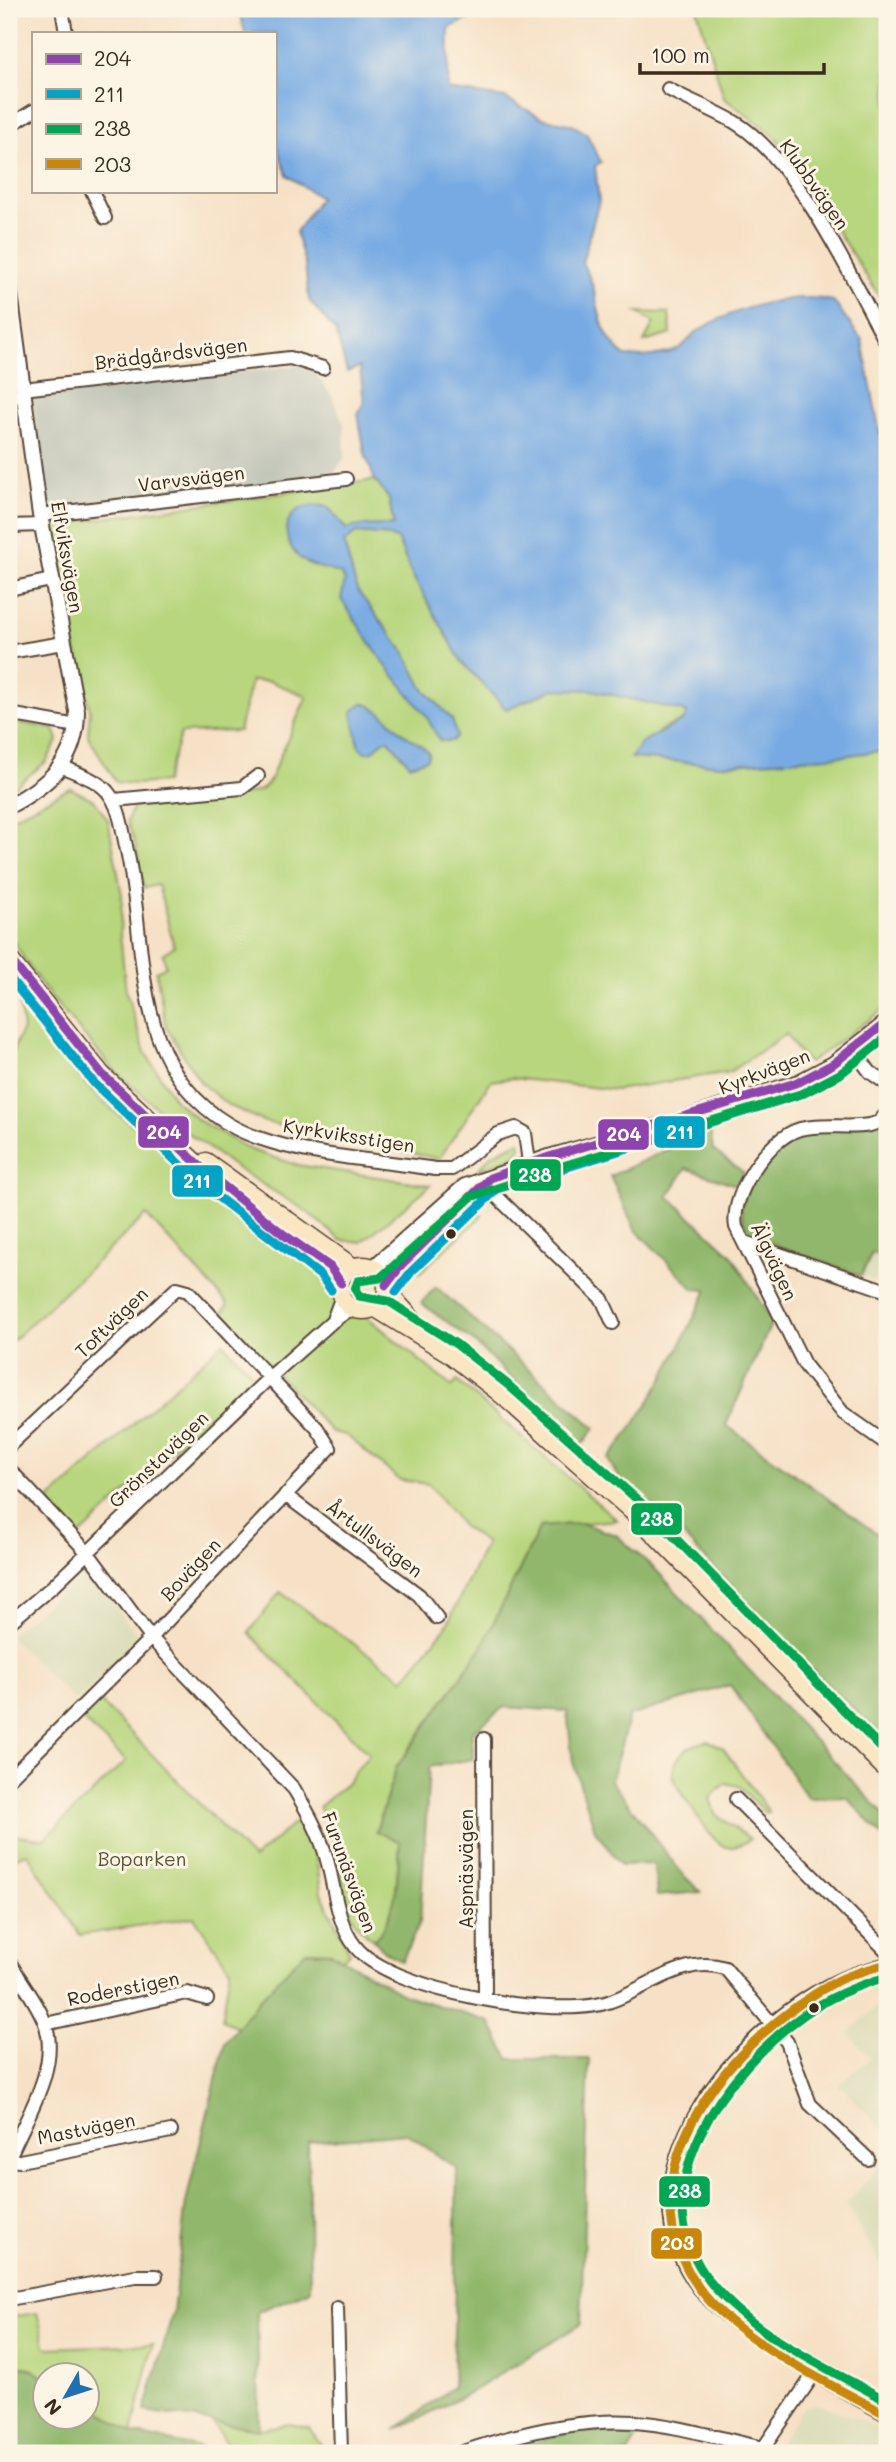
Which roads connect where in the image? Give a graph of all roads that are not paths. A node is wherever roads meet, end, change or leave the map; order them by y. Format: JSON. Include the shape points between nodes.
{"nodes":[{"id":1,"x":62,"y":9,"type":"edge"},
{"id":2,"x":66,"y":32,"type":"edge"},
{"id":3,"x":668,"y":89,"type":"dead end"},
{"id":4,"x":32,"y":112,"type":"edge"},
{"id":5,"x":9,"y":127,"type":"edge"},
{"id":6,"x":92,"y":192,"type":"edge"},
{"id":7,"x":105,"y":218,"type":"dead end"},
{"id":8,"x":9,"y":286,"type":"edge"},
{"id":9,"x":887,"y":344,"type":"edge"},
{"id":10,"x":323,"y":368,"type":"dead end"},
{"id":11,"x":24,"y":392,"type":"junction"},
{"id":12,"x":9,"y":397,"type":"edge"},
{"id":13,"x":346,"y":479,"type":"dead end"},
{"id":14,"x":41,"y":520,"type":"junction"},
{"id":15,"x":9,"y":526,"type":"edge"},
{"id":16,"x":51,"y":580,"type":"junction"},
{"id":17,"x":9,"y":589,"type":"edge"},
{"id":18,"x":64,"y":643,"type":"junction"},
{"id":19,"x":9,"y":652,"type":"edge"},
{"id":20,"x":9,"y":714,"type":"edge"},
{"id":21,"x":77,"y":726,"type":"junction"},
{"id":22,"x":61,"y":766,"type":"junction"},
{"id":23,"x":258,"y":776,"type":"dead end"},
{"id":24,"x":114,"y":800,"type":"junction"},
{"id":25,"x":9,"y":806,"type":"edge"},
{"id":26,"x":9,"y":958,"type":"edge"},
{"id":27,"x":887,"y":1022,"type":"edge"},
{"id":28,"x":853,"y":1049,"type":"junction"},
{"id":29,"x":887,"y":1084,"type":"edge"},
{"id":30,"x":887,"y":1113,"type":"edge"},
{"id":31,"x":191,"y":1154,"type":"junction"},
{"id":32,"x":528,"y":1163,"type":"junction"},
{"id":33,"x":482,"y":1182,"type":"junction"},
{"id":34,"x":744,"y":1242,"type":"junction"},
{"id":35,"x":354,"y":1267,"type":"junction"},
{"id":36,"x":373,"y":1268,"type":"junction"},
{"id":37,"x":386,"y":1287,"type":"junction"},
{"id":38,"x":887,"y":1291,"type":"edge"},
{"id":39,"x":345,"y":1296,"type":"junction"},
{"id":40,"x":374,"y":1308,"type":"junction"},
{"id":41,"x":613,"y":1323,"type":"dead end"},
{"id":42,"x":449,"y":1354,"type":"junction"},
{"id":43,"x":270,"y":1377,"type":"junction"},
{"id":44,"x":887,"y":1444,"type":"edge"},
{"id":45,"x":9,"y":1446,"type":"edge"},
{"id":46,"x":9,"y":1469,"type":"edge"},
{"id":47,"x":285,"y":1495,"type":"junction"},
{"id":48,"x":88,"y":1553,"type":"junction"},
{"id":49,"x":437,"y":1618,"type":"dead end"},
{"id":50,"x":9,"y":1623,"type":"edge"},
{"id":51,"x":151,"y":1638,"type":"junction"},
{"id":52,"x":484,"y":1739,"type":"dead end"},
{"id":53,"x":887,"y":1770,"type":"edge"},
{"id":54,"x":9,"y":1779,"type":"edge"},
{"id":55,"x":736,"y":1800,"type":"dead end"},
{"id":56,"x":887,"y":1951,"type":"edge"},
{"id":57,"x":9,"y":1961,"type":"edge"},
{"id":58,"x":887,"y":1964,"type":"edge"},
{"id":59,"x":485,"y":1998,"type":"junction"},
{"id":60,"x":207,"y":2000,"type":"dead end"},
{"id":61,"x":45,"y":2024,"type":"junction"},
{"id":62,"x":772,"y":2024,"type":"junction"},
{"id":63,"x":171,"y":2131,"type":"dead end"},
{"id":64,"x":9,"y":2159,"type":"edge"},
{"id":65,"x":868,"y":2159,"type":"dead end"},
{"id":66,"x":156,"y":2276,"type":"dead end"},
{"id":67,"x":9,"y":2298,"type":"edge"},
{"id":68,"x":337,"y":2308,"type":"dead end"},
{"id":69,"x":814,"y":2374,"type":"junction"},
{"id":70,"x":887,"y":2416,"type":"edge"},
{"id":71,"x":762,"y":2450,"type":"edge"},
{"id":72,"x":341,"y":2453,"type":"edge"},
{"id":73,"x":460,"y":2453,"type":"edge"}],
"edges":[{"from":1,"to":2,"type":"street"},
{"from":3,"to":9,"type":"street","name":"Klubbvägen","via":[[736,123],[767,148],[824,227]]},
{"from":4,"to":5,"type":"street"},
{"from":6,"to":7,"type":"street"},
{"from":8,"to":11,"type":"street","name":"Elfviksvägen"},
{"from":10,"to":11,"type":"street","name":"Brädgårdsvägen","via":[[290,358]]},
{"from":11,"to":12,"type":"street","name":"Brädgårdsvägen"},
{"from":11,"to":14,"type":"street","name":"Elfviksvägen"},
{"from":13,"to":14,"type":"street","name":"Varvsvägen"},
{"from":14,"to":15,"type":"street","name":"Varvsvägen"},
{"from":14,"to":16,"type":"street","name":"Elfviksvägen"},
{"from":16,"to":17,"type":"street"},
{"from":16,"to":18,"type":"street","name":"Elfviksvägen"},
{"from":18,"to":19,"type":"street"},
{"from":18,"to":21,"type":"street","name":"Elfviksvägen"},
{"from":20,"to":21,"type":"street"},
{"from":21,"to":22,"type":"street"},
{"from":22,"to":24,"type":"street","via":[[104,788]]},
{"from":22,"to":25,"type":"street","via":[[53,778]]},
{"from":23,"to":24,"type":"street","via":[[242,788]]},
{"from":24,"to":32,"type":"street","name":"Kyrkviksstigen","via":[[132,868],[139,954],[154,1028],[166,1056],[203,1104],[227,1123],[265,1140],[435,1169],[452,1170],[498,1134],[516,1128],[525,1133]]},
{"from":26,"to":31,"type":"main road","via":[[102,1074]]},
{"from":27,"to":28,"type":"street","name":"Kyrkvägen"},
{"from":28,"to":29,"type":"street","via":[[870,1072]]},
{"from":28,"to":32,"type":"street","name":"Kyrkvägen","via":[[816,1073],[770,1092]]},
{"from":30,"to":34,"type":"street","name":"Älgvägen","via":[[870,1125],[814,1126],[781,1139],[739,1192],[734,1213]]},
{"from":31,"to":35,"type":"main road","via":[[211,1163]]},
{"from":31,"to":39,"type":"main road","via":[[205,1171],[330,1267]]},
{"from":32,"to":33,"type":"street","name":"Kyrkvägen"},
{"from":33,"to":36,"type":"street","name":"Kyrkvägen","via":[[465,1186]]},
{"from":33,"to":37,"type":"street","name":"Kyrkvägen","via":[[473,1197],[402,1264]]},
{"from":33,"to":41,"type":"street","via":[[602,1299]]},
{"from":34,"to":38,"type":"street"},
{"from":34,"to":44,"type":"street","name":"Älgvägen","via":[[804,1364],[843,1413]]},
{"from":35,"to":36,"type":"main road"},
{"from":35,"to":39,"type":"main road"},
{"from":36,"to":37,"type":"main road","via":[[380,1272]]},
{"from":37,"to":40,"type":"main road","via":[[385,1297]]},
{"from":37,"to":42,"type":"main road","via":[[402,1310]]},
{"from":39,"to":40,"type":"main road","via":[[366,1311]]},
{"from":39,"to":43,"type":"street","name":"Grönstavägen","via":[[332,1321]]},
{"from":40,"to":42,"type":"main road"},
{"from":42,"to":53,"type":"main road","via":[[632,1511]]},
{"from":43,"to":45,"type":"street","name":"Toftvägen","via":[[188,1292],[177,1288]]},
{"from":43,"to":47,"type":"street","name":"Bovägen","via":[[330,1448]]},
{"from":43,"to":48,"type":"street","name":"Grönstavägen"},
{"from":46,"to":48,"type":"street"},
{"from":47,"to":49,"type":"street","name":"Årtullsvägen","via":[[419,1595]]},
{"from":47,"to":51,"type":"street","name":"Bovägen"},
{"from":48,"to":50,"type":"street","name":"Grönstavägen"},
{"from":48,"to":51,"type":"street","name":"Furunäsvägen"},
{"from":51,"to":54,"type":"street","name":"Bovägen"},
{"from":51,"to":59,"type":"street","name":"Furunäsvägen","via":[[294,1789],[312,1817],[354,1945],[368,1959],[407,1980]]},
{"from":52,"to":59,"type":"street","name":"Aspnäsvägen"},
{"from":55,"to":56,"type":"street"},
{"from":57,"to":61,"type":"street"},
{"from":58,"to":62,"type":"street","via":[[839,1979]]},
{"from":59,"to":62,"type":"street","name":"Furunäsvägen","via":[[529,2006],[604,2004],[693,1964],[715,1965],[732,1975]]},
{"from":60,"to":61,"type":"street","name":"Roderstigen","via":[[187,1993]]},
{"from":61,"to":64,"type":"street","via":[[48,2063]]},
{"from":62,"to":65,"type":"street","name":"Furunäsvägen","via":[[793,2054],[810,2104]]},
{"from":62,"to":69,"type":"street","via":[[727,2071],[684,2134],[673,2165],[671,2215],[684,2264],[708,2298],[721,2312]]},
{"from":63,"to":64,"type":"street","name":"Mastvägen","via":[[20,2161]]},
{"from":66,"to":67,"type":"street"},
{"from":68,"to":72,"type":"street"},
{"from":69,"to":70,"type":"street"},
{"from":69,"to":71,"type":"street"},
{"from":71,"to":73,"type":"street","via":[[635,2422],[571,2424]]}]}
